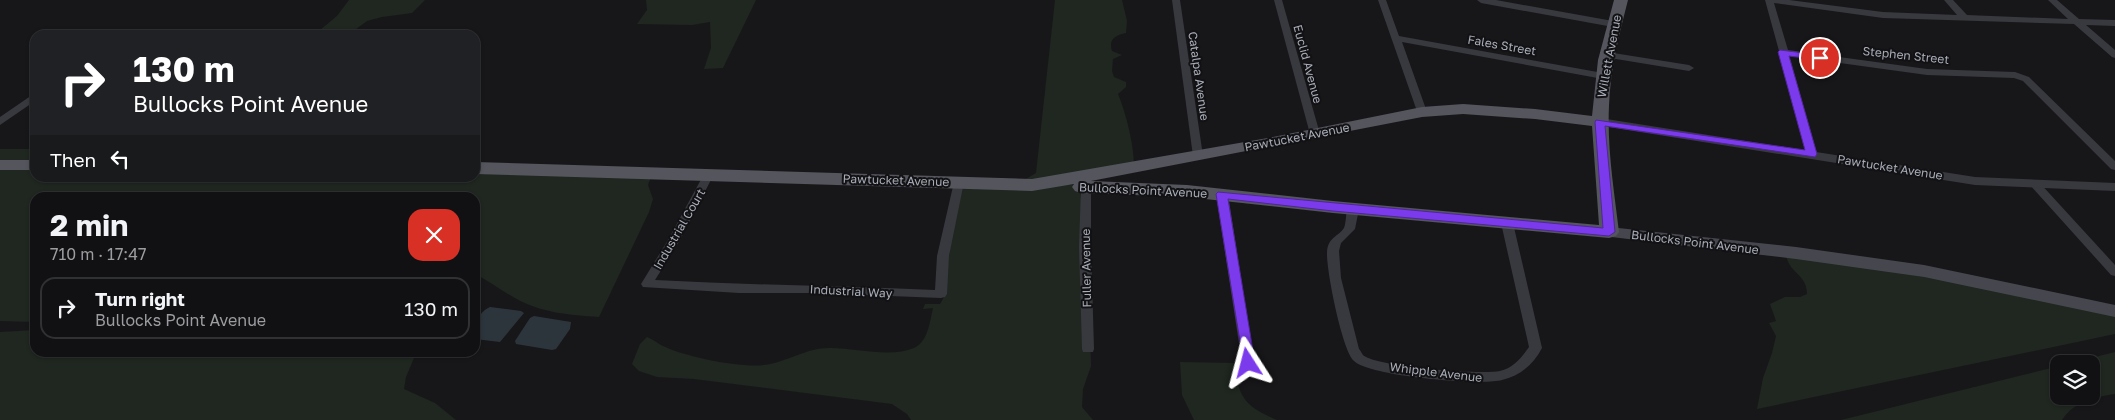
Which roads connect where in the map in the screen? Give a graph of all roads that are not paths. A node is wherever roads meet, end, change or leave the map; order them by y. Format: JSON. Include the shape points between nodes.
{"nodes":[{"id":1,"x":1176,"y":0,"type":"edge"},
{"id":2,"x":1278,"y":0,"type":"edge"},
{"id":3,"x":1382,"y":0,"type":"edge"},
{"id":4,"x":1481,"y":0,"type":"edge"},
{"id":5,"x":1621,"y":0,"type":"edge"},
{"id":6,"x":1769,"y":0,"type":"edge"},
{"id":7,"x":1948,"y":0,"type":"edge"},
{"id":8,"x":2052,"y":0,"type":"edge"},
{"id":9,"x":1964,"y":17,"type":"junction"},
{"id":10,"x":2078,"y":22,"type":"junction"},
{"id":11,"x":1613,"y":24,"type":"junction"},
{"id":12,"x":2115,"y":24,"type":"edge"},
{"id":13,"x":1396,"y":38,"type":"junction"},
{"id":14,"x":1783,"y":52,"type":"junction"},
{"id":15,"x":1607,"y":55,"type":"junction"},
{"id":16,"x":2115,"y":55,"type":"edge"},
{"id":17,"x":1689,"y":68,"type":"dead end"},
{"id":18,"x":1603,"y":76,"type":"junction"},
{"id":19,"x":30,"y":100,"type":"edge"},
{"id":20,"x":1422,"y":112,"type":"junction"},
{"id":21,"x":0,"y":122,"type":"edge"},
{"id":22,"x":1600,"y":122,"type":"junction"},
{"id":23,"x":1314,"y":134,"type":"junction"},
{"id":24,"x":1812,"y":154,"type":"junction"},
{"id":25,"x":1198,"y":156,"type":"junction"},
{"id":26,"x":0,"y":165,"type":"edge"},
{"id":27,"x":30,"y":165,"type":"edge"},
{"id":28,"x":1140,"y":166,"type":"junction"},
{"id":29,"x":2115,"y":167,"type":"edge"},
{"id":30,"x":480,"y":168,"type":"edge"},
{"id":31,"x":709,"y":174,"type":"junction"},
{"id":32,"x":959,"y":182,"type":"junction"},
{"id":33,"x":1085,"y":182,"type":"junction"},
{"id":34,"x":2034,"y":183,"type":"junction"},
{"id":35,"x":1032,"y":185,"type":"joint"},
{"id":36,"x":2115,"y":187,"type":"edge"},
{"id":37,"x":1143,"y":188,"type":"junction"},
{"id":38,"x":1222,"y":194,"type":"junction"},
{"id":39,"x":1353,"y":209,"type":"junction"},
{"id":40,"x":1507,"y":223,"type":"junction"},
{"id":41,"x":1609,"y":232,"type":"junction"},
{"id":42,"x":2115,"y":272,"type":"edge"},
{"id":43,"x":647,"y":284,"type":"joint"},
{"id":44,"x":2115,"y":311,"type":"edge"},
{"id":45,"x":1088,"y":349,"type":"dead end"},
{"id":46,"x":1248,"y":363,"type":"dead end"}],
"edges":[{"from":1,"to":25,"type":"street","name":"Catalpa Avenue"},
{"from":2,"to":23,"type":"street","name":"Euclid Avenue"},
{"from":3,"to":13,"type":"street"},
{"from":4,"to":11,"type":"street"},
{"from":5,"to":11,"type":"main road","name":"Willett Avenue"},
{"from":6,"to":9,"type":"street","via":[[1883,15]]},
{"from":6,"to":14,"type":"street"},
{"from":7,"to":9,"type":"street"},
{"from":8,"to":10,"type":"street"},
{"from":9,"to":10,"type":"street"},
{"from":10,"to":12,"type":"street"},
{"from":10,"to":16,"type":"street"},
{"from":11,"to":15,"type":"main road","name":"Willett Avenue"},
{"from":13,"to":18,"type":"street","name":"Fales Street"},
{"from":13,"to":20,"type":"street"},
{"from":14,"to":24,"type":"street"},
{"from":14,"to":29,"type":"street","name":"Stephen Street","via":[[1926,72],[2015,74],[2026,79]]},
{"from":15,"to":17,"type":"street"},
{"from":15,"to":18,"type":"main road","name":"Willett Avenue"},
{"from":18,"to":22,"type":"main road","name":"Willett Avenue"},
{"from":19,"to":21,"type":"street"},
{"from":20,"to":22,"type":"main road","name":"Pawtucket Avenue","via":[[1463,109]]},
{"from":20,"to":23,"type":"main road","name":"Pawtucket Avenue"},
{"from":22,"to":24,"type":"street","name":"Pawtucket Avenue"},
{"from":22,"to":41,"type":"main road","name":"Willett Avenue"},
{"from":23,"to":25,"type":"main road","name":"Pawtucket Avenue"},
{"from":24,"to":34,"type":"street","name":"Pawtucket Avenue","via":[[1975,181]]},
{"from":25,"to":28,"type":"main road","name":"Pawtucket Avenue"},
{"from":26,"to":27,"type":"main road"},
{"from":28,"to":33,"type":"main road","name":"Pawtucket Avenue"},
{"from":28,"to":37,"type":"main road"},
{"from":30,"to":31,"type":"main road","name":"Pawtucket Avenue"},
{"from":31,"to":32,"type":"main road","name":"Pawtucket Avenue"},
{"from":31,"to":43,"type":"street","name":"Industrial Court"},
{"from":32,"to":35,"type":"main road","name":"Pawtucket Avenue"},
{"from":32,"to":43,"type":"street","name":"Industrial Way","via":[[944,256],[941,294]]},
{"from":33,"to":35,"type":"main road","name":"Bullocks Point Avenue"},
{"from":33,"to":37,"type":"main road","name":"Bullocks Point Avenue"},
{"from":33,"to":45,"type":"street","name":"Fuller Avenue"},
{"from":34,"to":36,"type":"street","name":"Pawtucket Avenue"},
{"from":34,"to":42,"type":"street"},
{"from":37,"to":38,"type":"main road","name":"Bullocks Point Avenue"},
{"from":38,"to":39,"type":"main road","name":"Bullocks Point Avenue"},
{"from":38,"to":46,"type":"street"},
{"from":39,"to":40,"type":"main road","name":"Bullocks Point Avenue"},
{"from":39,"to":40,"type":"street","name":"Whipple Avenue","via":[[1349,229],[1336,241],[1333,251],[1335,278],[1353,349],[1358,358],[1372,364],[1435,374],[1501,376],[1519,369],[1536,348]]},
{"from":40,"to":41,"type":"main road","name":"Bullocks Point Avenue"},
{"from":41,"to":44,"type":"main road","name":"Bullocks Point Avenue","via":[[1924,271]]}]}
